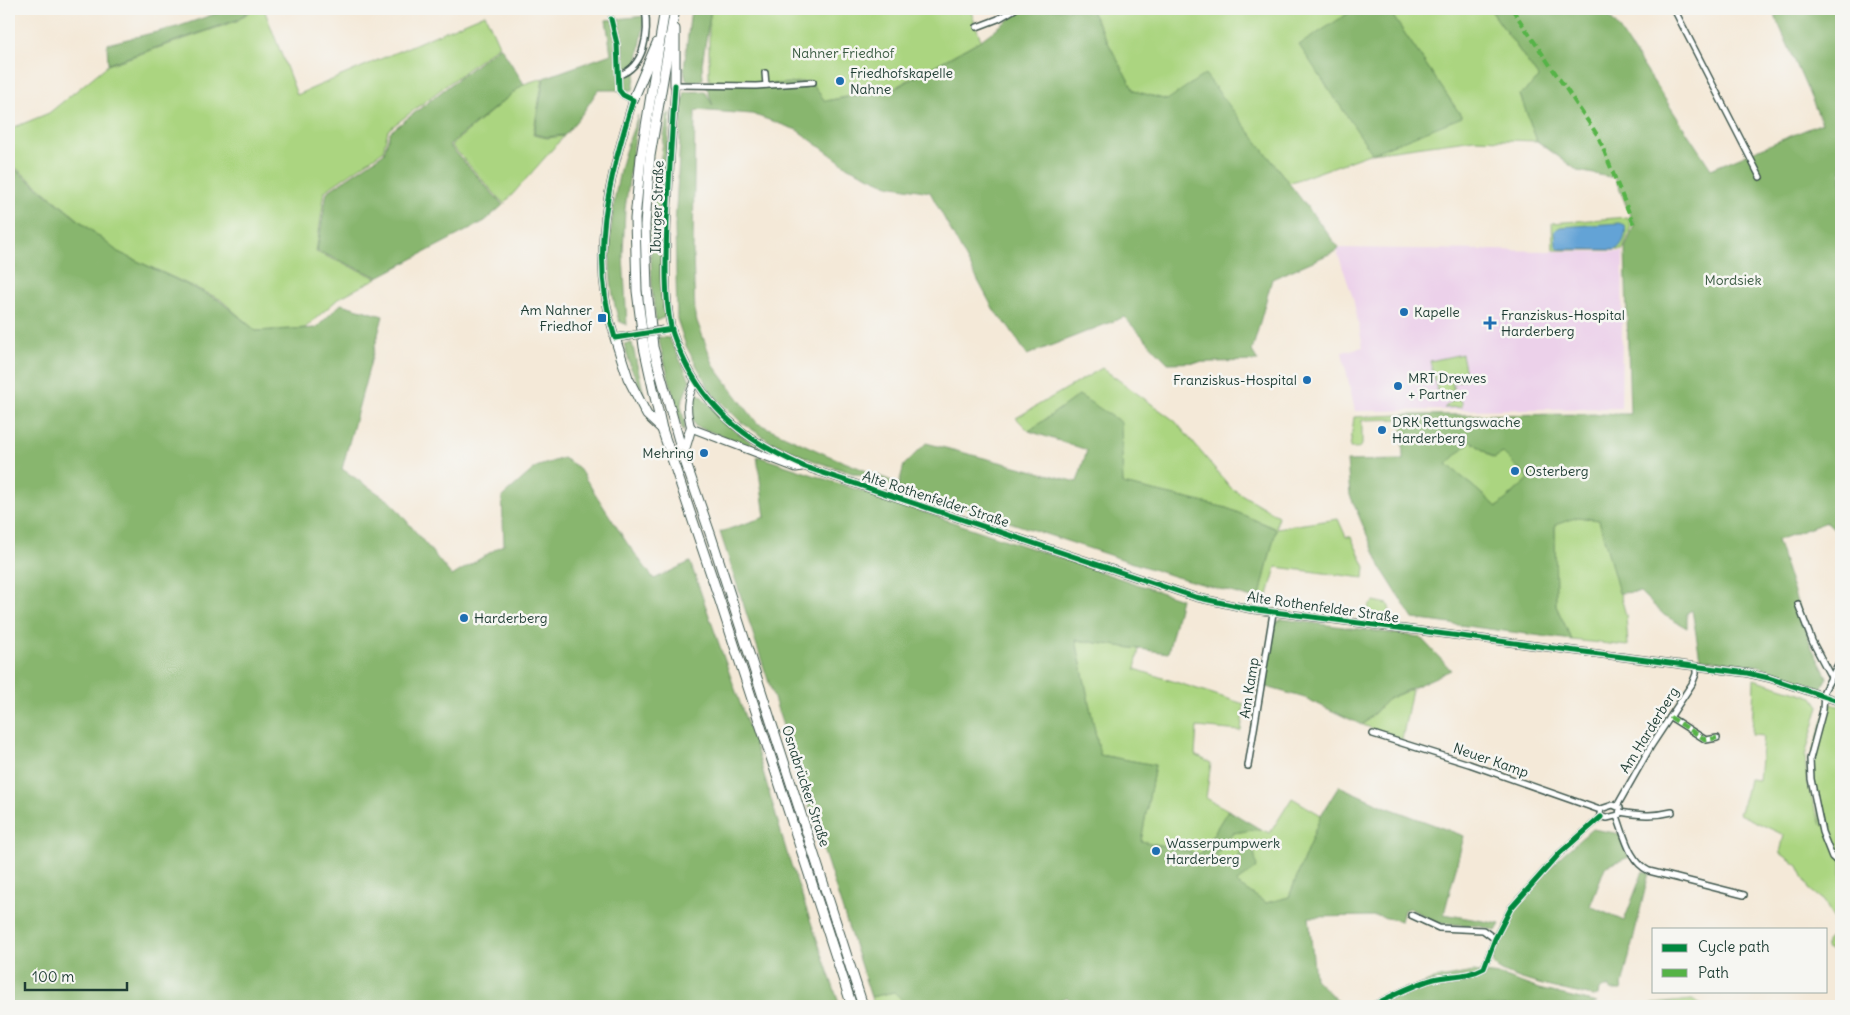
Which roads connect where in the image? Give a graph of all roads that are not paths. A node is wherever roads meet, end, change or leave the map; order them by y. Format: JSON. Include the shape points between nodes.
{"nodes":[{"id":1,"x":645,"y":9,"type":"edge"},
{"id":2,"x":665,"y":9,"type":"edge"},
{"id":3,"x":675,"y":9,"type":"edge"},
{"id":4,"x":1015,"y":9,"type":"edge"},
{"id":5,"x":1674,"y":9,"type":"edge"},
{"id":6,"x":612,"y":19,"type":"dead end"},
{"id":7,"x":977,"y":27,"type":"dead end"},
{"id":8,"x":661,"y":34,"type":"junction"},
{"id":9,"x":765,"y":73,"type":"dead end"},
{"id":10,"x":619,"y":75,"type":"junction"},
{"id":11,"x":813,"y":82,"type":"dead end"},
{"id":12,"x":675,"y":85,"type":"junction"},
{"id":13,"x":766,"y":85,"type":"junction"},
{"id":14,"x":633,"y":100,"type":"junction"},
{"id":15,"x":1760,"y":178,"type":"dead end"},
{"id":16,"x":672,"y":329,"type":"junction"},
{"id":17,"x":614,"y":338,"type":"junction"},
{"id":18,"x":695,"y":382,"type":"junction"},
{"id":19,"x":691,"y":428,"type":"junction"},
{"id":20,"x":662,"y":429,"type":"junction"},
{"id":21,"x":683,"y":455,"type":"junction"},
{"id":22,"x":805,"y":467,"type":"junction"},
{"id":23,"x":816,"y":471,"type":"joint"},
{"id":24,"x":722,"y":571,"type":"joint"},
{"id":25,"x":711,"y":575,"type":"joint"},
{"id":26,"x":1798,"y":604,"type":"dead end"},
{"id":27,"x":1273,"y":613,"type":"junction"},
{"id":28,"x":1841,"y":659,"type":"edge"},
{"id":29,"x":1696,"y":666,"type":"junction"},
{"id":30,"x":1831,"y":677,"type":"junction"},
{"id":31,"x":1824,"y":696,"type":"junction"},
{"id":32,"x":1841,"y":702,"type":"edge"},
{"id":33,"x":1670,"y":717,"type":"junction"},
{"id":34,"x":1373,"y":734,"type":"dead end"},
{"id":35,"x":1717,"y":738,"type":"dead end"},
{"id":36,"x":1248,"y":766,"type":"dead end"},
{"id":37,"x":1617,"y":806,"type":"junction"},
{"id":38,"x":1600,"y":810,"type":"junction"},
{"id":39,"x":1672,"y":812,"type":"dead end"},
{"id":40,"x":1619,"y":814,"type":"junction"},
{"id":41,"x":1602,"y":817,"type":"junction"},
{"id":42,"x":1841,"y":865,"type":"edge"},
{"id":43,"x":1744,"y":895,"type":"dead end"},
{"id":44,"x":1411,"y":915,"type":"dead end"},
{"id":45,"x":1495,"y":939,"type":"junction"},
{"id":46,"x":852,"y":1006,"type":"edge"},
{"id":47,"x":863,"y":1006,"type":"edge"},
{"id":48,"x":1372,"y":1006,"type":"edge"}],
"edges":[{"from":1,"to":10,"type":"street","via":[[647,35],[642,53],[633,68]]},
{"from":2,"to":8,"type":"highway","name":"Iburger Straße"},
{"from":3,"to":12,"type":"highway"},
{"from":3,"to":21,"type":"highway","name":"Iburger Straße","via":[[650,156],[645,225],[653,347]]},
{"from":4,"to":7,"type":"street"},
{"from":5,"to":15,"type":"street"},
{"from":6,"to":10,"type":"street"},
{"from":8,"to":14,"type":"highway"},
{"from":8,"to":20,"type":"highway","name":"Iburger Straße","via":[[641,157],[636,219],[637,291],[644,348]]},
{"from":9,"to":13,"type":"street"},
{"from":10,"to":14,"type":"street","via":[[619,90]]},
{"from":11,"to":13,"type":"street"},
{"from":12,"to":13,"type":"street"},
{"from":12,"to":16,"type":"street","name":"Iburger Straße","via":[[666,250],[667,297]]},
{"from":14,"to":17,"type":"street","via":[[607,196],[602,246],[604,297]]},
{"from":16,"to":17,"type":"street","bridge":true},
{"from":16,"to":18,"type":"street","name":"Iburger Straße"},
{"from":17,"to":20,"type":"highway","via":[[628,378],[647,415]]},
{"from":18,"to":19,"type":"street","via":[[689,394],[687,412]]},
{"from":18,"to":22,"type":"street","name":"Iburger Straße","via":[[719,412],[740,431]]},
{"from":19,"to":21,"type":"highway"},
{"from":19,"to":22,"type":"street","via":[[796,468]]},
{"from":20,"to":25,"type":"highway","name":"Iburger Straße"},
{"from":21,"to":24,"type":"highway","name":"Iburger Straße"},
{"from":22,"to":23,"type":"street","name":"Iburger Straße"},
{"from":23,"to":27,"type":"street","name":"Alte Rothenfelder Straße","via":[[1195,597]]},
{"from":24,"to":47,"type":"highway","name":"Osnabrücker Straße"},
{"from":25,"to":46,"type":"highway","name":"Osnabrücker Straße"},
{"from":26,"to":30,"type":"street"},
{"from":27,"to":29,"type":"street","name":"Alte Rothenfelder Straße"},
{"from":27,"to":36,"type":"street","name":"Am Kamp"},
{"from":28,"to":30,"type":"street"},
{"from":29,"to":31,"type":"street","name":"Alte Rothenfelder Straße","via":[[1769,678]]},
{"from":29,"to":33,"type":"street","name":"Am Harderberg","via":[[1692,684]]},
{"from":30,"to":31,"type":"street"},
{"from":31,"to":32,"type":"street","name":"Alte Rothenfelder Straße"},
{"from":31,"to":42,"type":"street","via":[[1810,759],[1811,779],[1822,832],[1832,857]]},
{"from":33,"to":35,"type":"street","via":[[1706,740]]},
{"from":33,"to":37,"type":"street","name":"Am Harderberg"},
{"from":34,"to":38,"type":"street","name":"Neuer Kamp"},
{"from":37,"to":38,"type":"street"},
{"from":37,"to":40,"type":"street"},
{"from":38,"to":41,"type":"street"},
{"from":39,"to":40,"type":"street","via":[[1650,816]]},
{"from":40,"to":41,"type":"street"},
{"from":40,"to":43,"type":"street","via":[[1633,858],[1643,868]]},
{"from":41,"to":45,"type":"street","via":[[1560,853],[1511,908]]},
{"from":44,"to":45,"type":"street","via":[[1439,928],[1483,930]]},
{"from":45,"to":48,"type":"street","via":[[1486,965],[1480,970],[1463,976],[1434,979]]}]}
